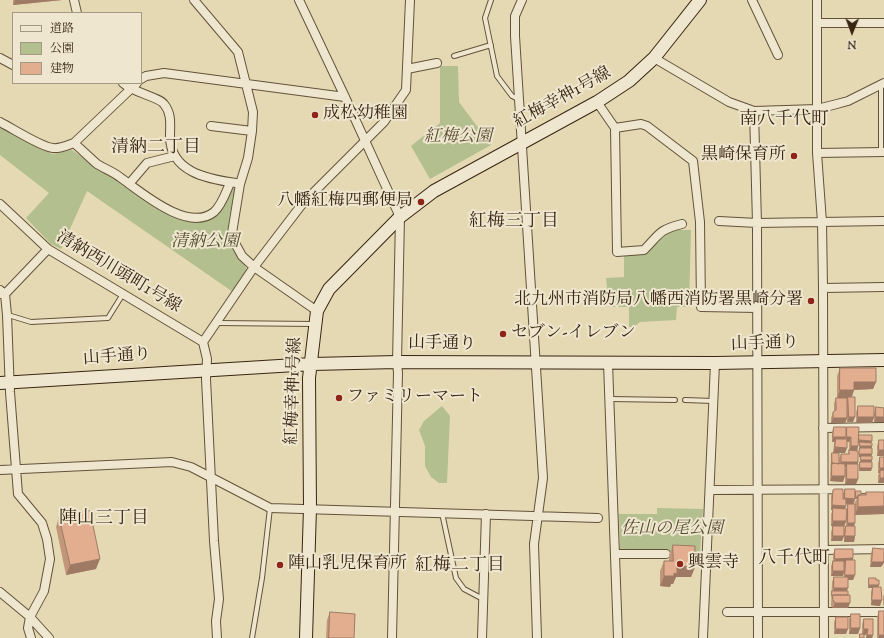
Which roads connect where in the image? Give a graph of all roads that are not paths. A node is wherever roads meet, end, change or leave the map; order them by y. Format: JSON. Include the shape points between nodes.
{"nodes":[{"id":1,"x":74,"y":0,"type":"edge"},
{"id":2,"x":194,"y":0,"type":"edge"},
{"id":3,"x":299,"y":0,"type":"edge"},
{"id":4,"x":410,"y":0,"type":"edge"},
{"id":5,"x":491,"y":0,"type":"edge"},
{"id":6,"x":522,"y":0,"type":"edge"},
{"id":7,"x":752,"y":0,"type":"edge"},
{"id":8,"x":817,"y":0,"type":"edge"},
{"id":9,"x":695,"y":2,"type":"edge"},
{"id":10,"x":77,"y":12,"type":"edge"},
{"id":11,"x":817,"y":23,"type":"junction"},
{"id":12,"x":884,"y":23,"type":"edge"},
{"id":13,"x":491,"y":45,"type":"junction"},
{"id":14,"x":454,"y":56,"type":"dead end"},
{"id":15,"x":778,"y":56,"type":"dead end"},
{"id":16,"x":0,"y":58,"type":"edge"},
{"id":17,"x":654,"y":58,"type":"junction"},
{"id":18,"x":437,"y":63,"type":"dead end"},
{"id":19,"x":12,"y":64,"type":"edge"},
{"id":20,"x":407,"y":69,"type":"junction"},
{"id":21,"x":142,"y":78,"type":"edge"},
{"id":22,"x":882,"y":83,"type":"edge"},
{"id":23,"x":246,"y":84,"type":"junction"},
{"id":24,"x":130,"y":86,"type":"edge"},
{"id":25,"x":346,"y":96,"type":"junction"},
{"id":26,"x":518,"y":99,"type":"junction"},
{"id":27,"x":597,"y":102,"type":"junction"},
{"id":28,"x":817,"y":109,"type":"junction"},
{"id":29,"x":754,"y":111,"type":"junction"},
{"id":30,"x":0,"y":122,"type":"edge"},
{"id":31,"x":211,"y":126,"type":"dead end"},
{"id":32,"x":615,"y":128,"type":"junction"},
{"id":33,"x":252,"y":131,"type":"junction"},
{"id":34,"x":365,"y":140,"type":"junction"},
{"id":35,"x":74,"y":143,"type":"junction"},
{"id":36,"x":521,"y":143,"type":"junction"},
{"id":37,"x":882,"y":152,"type":"edge"},
{"id":38,"x":818,"y":153,"type":"junction"},
{"id":39,"x":175,"y":156,"type":"junction"},
{"id":40,"x":230,"y":183,"type":"junction"},
{"id":41,"x":129,"y":184,"type":"junction"},
{"id":42,"x":240,"y":184,"type":"junction"},
{"id":43,"x":0,"y":204,"type":"edge"},
{"id":44,"x":400,"y":217,"type":"junction"},
{"id":45,"x":719,"y":221,"type":"dead end"},
{"id":46,"x":884,"y":221,"type":"edge"},
{"id":47,"x":822,"y":222,"type":"junction"},
{"id":48,"x":757,"y":223,"type":"junction"},
{"id":49,"x":682,"y":224,"type":"dead end"},
{"id":50,"x":48,"y":249,"type":"junction"},
{"id":51,"x":254,"y":267,"type":"junction"},
{"id":52,"x":823,"y":288,"type":"junction"},
{"id":53,"x":884,"y":288,"type":"edge"},
{"id":54,"x":2,"y":293,"type":"edge"},
{"id":55,"x":123,"y":294,"type":"junction"},
{"id":56,"x":757,"y":308,"type":"junction"},
{"id":57,"x":317,"y":311,"type":"junction"},
{"id":58,"x":7,"y":315,"type":"junction"},
{"id":59,"x":217,"y":323,"type":"junction"},
{"id":60,"x":315,"y":324,"type":"junction"},
{"id":61,"x":203,"y":342,"type":"junction"},
{"id":62,"x":822,"y":360,"type":"junction"},
{"id":63,"x":884,"y":360,"type":"edge"},
{"id":64,"x":397,"y":362,"type":"junction"},
{"id":65,"x":756,"y":362,"type":"junction"},
{"id":66,"x":608,"y":363,"type":"junction"},
{"id":67,"x":715,"y":363,"type":"junction"},
{"id":68,"x":312,"y":364,"type":"junction"},
{"id":69,"x":537,"y":364,"type":"junction"},
{"id":70,"x":206,"y":370,"type":"junction"},
{"id":71,"x":5,"y":383,"type":"edge"},
{"id":72,"x":609,"y":399,"type":"junction"},
{"id":73,"x":675,"y":400,"type":"dead end"},
{"id":74,"x":685,"y":400,"type":"dead end"},
{"id":75,"x":713,"y":401,"type":"junction"},
{"id":76,"x":823,"y":428,"type":"junction"},
{"id":77,"x":884,"y":428,"type":"edge"},
{"id":78,"x":16,"y":469,"type":"junction"},
{"id":79,"x":0,"y":470,"type":"edge"},
{"id":80,"x":210,"y":476,"type":"junction"},
{"id":81,"x":757,"y":489,"type":"junction"},
{"id":82,"x":884,"y":489,"type":"edge"},
{"id":83,"x":710,"y":490,"type":"junction"},
{"id":84,"x":823,"y":490,"type":"junction"},
{"id":85,"x":270,"y":508,"type":"junction"},
{"id":86,"x":310,"y":508,"type":"junction"},
{"id":87,"x":394,"y":511,"type":"junction"},
{"id":88,"x":442,"y":513,"type":"junction"},
{"id":89,"x":486,"y":514,"type":"junction"},
{"id":90,"x":538,"y":516,"type":"junction"},
{"id":91,"x":598,"y":518,"type":"dead end"},
{"id":92,"x":884,"y":549,"type":"edge"},
{"id":93,"x":824,"y":550,"type":"junction"},
{"id":94,"x":614,"y":554,"type":"junction"},
{"id":95,"x":666,"y":554,"type":"dead end"},
{"id":96,"x":0,"y":592,"type":"edge"},
{"id":97,"x":483,"y":600,"type":"junction"},
{"id":98,"x":727,"y":612,"type":"dead end"},
{"id":99,"x":824,"y":612,"type":"junction"},
{"id":100,"x":884,"y":612,"type":"edge"},
{"id":101,"x":758,"y":613,"type":"junction"},
{"id":102,"x":30,"y":617,"type":"junction"},
{"id":103,"x":31,"y":638,"type":"edge"},
{"id":104,"x":49,"y":638,"type":"edge"},
{"id":105,"x":217,"y":638,"type":"edge"},
{"id":106,"x":252,"y":638,"type":"edge"},
{"id":107,"x":306,"y":638,"type":"edge"},
{"id":108,"x":392,"y":638,"type":"edge"},
{"id":109,"x":482,"y":638,"type":"edge"},
{"id":110,"x":537,"y":638,"type":"edge"},
{"id":111,"x":618,"y":638,"type":"edge"},
{"id":112,"x":703,"y":638,"type":"edge"},
{"id":113,"x":758,"y":638,"type":"edge"},
{"id":114,"x":824,"y":638,"type":"edge"}],
"edges":[{"from":1,"to":10,"type":"street"},
{"from":2,"to":23,"type":"street","via":[[238,52]]},
{"from":3,"to":25,"type":"street"},
{"from":4,"to":20,"type":"street"},
{"from":5,"to":13,"type":"lane","via":[[485,18]]},
{"from":6,"to":26,"type":"street","via":[[515,16]]},
{"from":7,"to":15,"type":"street"},
{"from":8,"to":11,"type":"street"},
{"from":9,"to":17,"type":"street","name":"紅梅幸神1号線"},
{"from":11,"to":12,"type":"street"},
{"from":11,"to":28,"type":"street","via":[[813,55]]},
{"from":13,"to":14,"type":"lane"},
{"from":13,"to":26,"type":"lane","via":[[497,76],[512,96]]},
{"from":16,"to":19,"type":"street"},
{"from":17,"to":27,"type":"street","name":"紅梅幸神1号線","via":[[629,81]]},
{"from":17,"to":29,"type":"street","via":[[729,102]]},
{"from":18,"to":20,"type":"street"},
{"from":20,"to":34,"type":"street","via":[[406,90],[384,122]]},
{"from":21,"to":23,"type":"street","via":[[164,72]]},
{"from":22,"to":28,"type":"street","via":[[848,101]]},
{"from":22,"to":37,"type":"lane"},
{"from":23,"to":25,"type":"street"},
{"from":23,"to":33,"type":"street","via":[[253,112]]},
{"from":24,"to":35,"type":"street"},
{"from":24,"to":39,"type":"street","via":[[163,102],[170,112],[170,141]]},
{"from":25,"to":34,"type":"street"},
{"from":26,"to":36,"type":"street"},
{"from":27,"to":32,"type":"street"},
{"from":27,"to":36,"type":"street","name":"紅梅幸神1号線"},
{"from":28,"to":29,"type":"street"},
{"from":28,"to":38,"type":"street"},
{"from":29,"to":48,"type":"street"},
{"from":30,"to":35,"type":"street","via":[[53,148]]},
{"from":31,"to":33,"type":"street"},
{"from":32,"to":49,"type":"street","via":[[617,252],[644,250],[657,234]]},
{"from":32,"to":56,"type":"street","via":[[641,124],[647,126],[693,161],[700,222],[701,307]]},
{"from":33,"to":42,"type":"street","via":[[248,158]]},
{"from":34,"to":44,"type":"street"},
{"from":34,"to":51,"type":"street","via":[[303,203]]},
{"from":35,"to":41,"type":"street","via":[[98,164]]},
{"from":36,"to":44,"type":"street","name":"紅梅幸神1号線","via":[[434,191]]},
{"from":36,"to":69,"type":"street"},
{"from":37,"to":38,"type":"street"},
{"from":38,"to":47,"type":"street"},
{"from":39,"to":40,"type":"street","via":[[185,168],[202,177]]},
{"from":39,"to":41,"type":"street","via":[[147,163]]},
{"from":40,"to":41,"type":"street","via":[[213,212],[186,217],[160,206]]},
{"from":40,"to":42,"type":"street"},
{"from":42,"to":51,"type":"street","via":[[232,233],[242,256]]},
{"from":43,"to":50,"type":"street","name":"清納西川頭町1号線"},
{"from":44,"to":57,"type":"street","name":"紅梅幸神1号線","via":[[329,289]]},
{"from":44,"to":64,"type":"street"},
{"from":45,"to":48,"type":"street"},
{"from":46,"to":47,"type":"street"},
{"from":47,"to":48,"type":"street"},
{"from":47,"to":52,"type":"street"},
{"from":48,"to":56,"type":"street"},
{"from":50,"to":54,"type":"street"},
{"from":50,"to":55,"type":"street","name":"清納西川頭町1号線"},
{"from":51,"to":57,"type":"street"},
{"from":51,"to":59,"type":"street"},
{"from":52,"to":53,"type":"street"},
{"from":52,"to":62,"type":"street"},
{"from":54,"to":58,"type":"street"},
{"from":55,"to":58,"type":"lane","via":[[108,318],[31,322]]},
{"from":55,"to":61,"type":"street","name":"清納西川頭町1号線"},
{"from":56,"to":65,"type":"street"},
{"from":57,"to":60,"type":"street","name":"紅梅幸神1号線"},
{"from":58,"to":71,"type":"street"},
{"from":59,"to":60,"type":"lane"},
{"from":59,"to":61,"type":"street"},
{"from":60,"to":68,"type":"street","name":"紅梅幸神1号線"},
{"from":61,"to":70,"type":"street","via":[[207,359]]},
{"from":62,"to":63,"type":"street","name":"山手通り"},
{"from":62,"to":65,"type":"street","name":"山手通り"},
{"from":62,"to":76,"type":"street"},
{"from":64,"to":68,"type":"street","name":"山手通り"},
{"from":64,"to":69,"type":"street","name":"山手通り"},
{"from":64,"to":87,"type":"street"},
{"from":65,"to":67,"type":"street","name":"山手通り"},
{"from":65,"to":81,"type":"street"},
{"from":66,"to":67,"type":"street","name":"山手通り"},
{"from":66,"to":69,"type":"street","name":"山手通り"},
{"from":66,"to":72,"type":"street"},
{"from":67,"to":75,"type":"street"},
{"from":68,"to":70,"type":"street","name":"山手通り"},
{"from":68,"to":86,"type":"street","name":"紅梅幸神1号線","via":[[309,378]]},
{"from":69,"to":90,"type":"street","via":[[543,478]]},
{"from":70,"to":71,"type":"street","name":"山手通り"},
{"from":70,"to":80,"type":"street"},
{"from":71,"to":78,"type":"street"},
{"from":72,"to":73,"type":"lane"},
{"from":72,"to":94,"type":"street"},
{"from":74,"to":75,"type":"lane"},
{"from":75,"to":83,"type":"street"},
{"from":76,"to":77,"type":"street"},
{"from":76,"to":84,"type":"street"},
{"from":78,"to":79,"type":"street"},
{"from":78,"to":80,"type":"street","via":[[172,462]]},
{"from":78,"to":102,"type":"street","via":[[18,494],[42,523],[50,559],[44,591]]},
{"from":80,"to":85,"type":"street"},
{"from":80,"to":105,"type":"street","via":[[219,599]]},
{"from":81,"to":83,"type":"street"},
{"from":81,"to":84,"type":"street"},
{"from":81,"to":101,"type":"street"},
{"from":82,"to":84,"type":"street"},
{"from":83,"to":112,"type":"street"},
{"from":84,"to":93,"type":"street"},
{"from":85,"to":86,"type":"street"},
{"from":85,"to":106,"type":"lane"},
{"from":86,"to":87,"type":"street"},
{"from":86,"to":107,"type":"street","name":"紅梅幸神1号線"},
{"from":87,"to":88,"type":"street"},
{"from":87,"to":108,"type":"street"},
{"from":88,"to":89,"type":"street"},
{"from":88,"to":97,"type":"lane","via":[[456,578],[464,589]]},
{"from":89,"to":90,"type":"street"},
{"from":89,"to":97,"type":"street"},
{"from":90,"to":91,"type":"street"},
{"from":90,"to":110,"type":"street","via":[[534,544]]},
{"from":92,"to":93,"type":"street"},
{"from":93,"to":99,"type":"street"},
{"from":94,"to":95,"type":"street"},
{"from":94,"to":111,"type":"street"},
{"from":96,"to":102,"type":"street"},
{"from":97,"to":109,"type":"street"},
{"from":98,"to":101,"type":"street"},
{"from":99,"to":100,"type":"street"},
{"from":99,"to":101,"type":"street"},
{"from":99,"to":114,"type":"street"},
{"from":101,"to":113,"type":"street"},
{"from":102,"to":103,"type":"street","via":[[28,628]]},
{"from":102,"to":104,"type":"street"}]}
